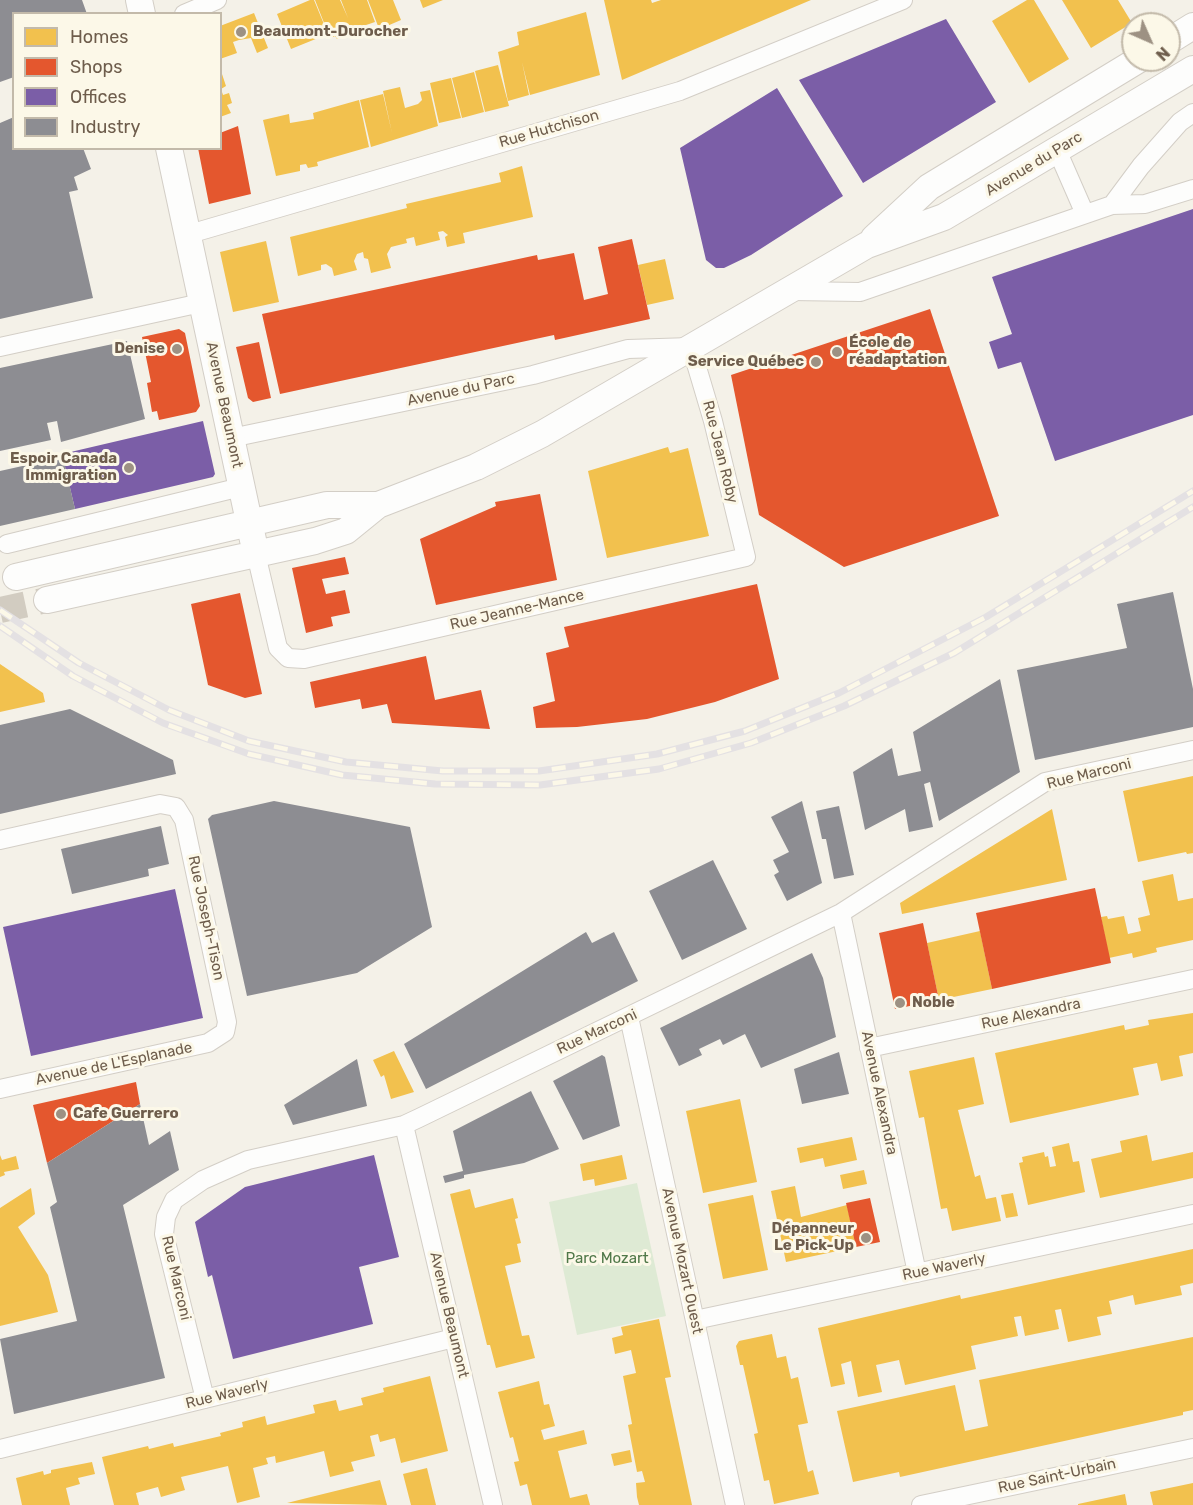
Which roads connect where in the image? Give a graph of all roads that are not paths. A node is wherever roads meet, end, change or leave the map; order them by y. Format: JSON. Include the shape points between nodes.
{"nodes":[{"id":1,"x":217,"y":0,"type":"edge"},
{"id":2,"x":903,"y":0,"type":"edge"},
{"id":3,"x":189,"y":12,"type":"edge"},
{"id":4,"x":1193,"y":69,"type":"edge"},
{"id":5,"x":1121,"y":70,"type":"edge"},
{"id":6,"x":1193,"y":113,"type":"edge"},
{"id":7,"x":168,"y":150,"type":"edge"},
{"id":8,"x":1057,"y":150,"type":"junction"},
{"id":9,"x":1193,"y":189,"type":"edge"},
{"id":10,"x":1112,"y":205,"type":"junction"},
{"id":11,"x":1085,"y":214,"type":"junction"},
{"id":12,"x":186,"y":235,"type":"junction"},
{"id":13,"x":867,"y":245,"type":"junction"},
{"id":14,"x":791,"y":291,"type":"junction"},
{"id":15,"x":201,"y":303,"type":"junction"},
{"id":16,"x":0,"y":347,"type":"edge"},
{"id":17,"x":691,"y":347,"type":"junction"},
{"id":18,"x":231,"y":438,"type":"junction"},
{"id":19,"x":241,"y":487,"type":"junction"},
{"id":20,"x":378,"y":505,"type":"junction"},
{"id":21,"x":249,"y":522,"type":"junction"},
{"id":22,"x":7,"y":544,"type":"dead end"},
{"id":23,"x":256,"y":554,"type":"junction"},
{"id":24,"x":746,"y":557,"type":"joint"},
{"id":25,"x":16,"y":577,"type":"dead end"},
{"id":26,"x":47,"y":600,"type":"tunnel mouth"},
{"id":27,"x":288,"y":658,"type":"joint"},
{"id":28,"x":1193,"y":750,"type":"edge"},
{"id":29,"x":0,"y":840,"type":"edge"},
{"id":30,"x":841,"y":913,"type":"junction"},
{"id":31,"x":1193,"y":979,"type":"edge"},
{"id":32,"x":629,"y":1017,"type":"junction"},
{"id":33,"x":225,"y":1032,"type":"joint"},
{"id":34,"x":870,"y":1048,"type":"junction"},
{"id":35,"x":0,"y":1089,"type":"edge"},
{"id":36,"x":404,"y":1125,"type":"junction"},
{"id":37,"x":1193,"y":1214,"type":"edge"},
{"id":38,"x":917,"y":1273,"type":"junction"},
{"id":39,"x":695,"y":1320,"type":"junction"},
{"id":40,"x":454,"y":1338,"type":"junction"},
{"id":41,"x":205,"y":1400,"type":"junction"},
{"id":42,"x":1193,"y":1448,"type":"edge"},
{"id":43,"x":0,"y":1449,"type":"edge"},
{"id":44,"x":493,"y":1505,"type":"edge"},
{"id":45,"x":735,"y":1505,"type":"edge"},
{"id":46,"x":921,"y":1505,"type":"edge"}],
"edges":[{"from":1,"to":3,"type":"street"},
{"from":2,"to":12,"type":"street","name":"Rue Hutchison","via":[[680,91]]},
{"from":4,"to":8,"type":"main road","name":"Avenue du Parc"},
{"from":5,"to":13,"type":"main road","name":"Avenue du Parc","via":[[929,187]]},
{"from":6,"to":10,"type":"street","via":[[1180,122]]},
{"from":7,"to":12,"type":"main road","name":"Avenue Beaumont"},
{"from":8,"to":11,"type":"street"},
{"from":8,"to":13,"type":"main road","name":"Avenue du Parc","via":[[944,217]]},
{"from":9,"to":10,"type":"street","via":[[1144,204]]},
{"from":10,"to":11,"type":"street"},
{"from":11,"to":14,"type":"street","via":[[860,292]]},
{"from":12,"to":15,"type":"main road","name":"Avenue Beaumont"},
{"from":13,"to":14,"type":"main road","name":"Avenue du Parc"},
{"from":14,"to":17,"type":"main road","name":"Avenue du Parc"},
{"from":15,"to":16,"type":"street"},
{"from":15,"to":18,"type":"main road","name":"Avenue Beaumont"},
{"from":17,"to":18,"type":"street","name":"Avenue du Parc","via":[[628,349],[533,375]]},
{"from":17,"to":20,"type":"main road","name":"Avenue du Parc","via":[[504,454]]},
{"from":17,"to":24,"type":"street","name":"Rue Jean Roby"},
{"from":18,"to":19,"type":"main road","name":"Avenue Beaumont"},
{"from":19,"to":21,"type":"main road","name":"Avenue Beaumont"},
{"from":19,"to":22,"type":"street"},
{"from":20,"to":21,"type":"main road","name":"Avenue du Parc","via":[[327,505]]},
{"from":20,"to":23,"type":"main road","name":"Avenue du Parc","via":[[346,531]]},
{"from":21,"to":23,"type":"main road","name":"Avenue Beaumont"},
{"from":21,"to":25,"type":"main road","name":"Avenue du Parc"},
{"from":23,"to":26,"type":"main road","name":"Avenue du Parc"},
{"from":23,"to":27,"type":"street","name":"Avenue Beaumont","via":[[278,648]]},
{"from":24,"to":27,"type":"street","name":"Rue Jeanne-Mance","via":[[304,659]]},
{"from":28,"to":30,"type":"street","name":"Rue Marconi","via":[[1045,782]]},
{"from":29,"to":33,"type":"street","name":"Rue Joseph-Tison","via":[[160,804],[176,807],[184,820],[226,1013]]},
{"from":30,"to":32,"type":"street","name":"Rue Marconi"},
{"from":30,"to":34,"type":"street","name":"Avenue Alexandra"},
{"from":31,"to":34,"type":"street","name":"Rue Alexandra"},
{"from":32,"to":36,"type":"street","name":"Rue Marconi"},
{"from":32,"to":39,"type":"street","name":"Avenue Mozart Ouest"},
{"from":33,"to":35,"type":"street","name":"Avenue de L'Esplanade","via":[[208,1043]]},
{"from":34,"to":38,"type":"street","name":"Avenue Alexandra"},
{"from":36,"to":40,"type":"street","name":"Avenue Beaumont"},
{"from":36,"to":41,"type":"street","name":"Rue Marconi","via":[[248,1160],[203,1180],[174,1200],[164,1234]]},
{"from":37,"to":38,"type":"street","name":"Rue Waverly"},
{"from":38,"to":39,"type":"street","name":"Rue Waverly"},
{"from":39,"to":45,"type":"street","name":"Avenue Mozart Ouest"},
{"from":40,"to":41,"type":"street","name":"Rue Waverly"},
{"from":40,"to":44,"type":"street","name":"Avenue Beaumont"},
{"from":41,"to":43,"type":"street","name":"Rue Waverly"},
{"from":42,"to":46,"type":"street","name":"Rue Saint-Urbain"}]}
